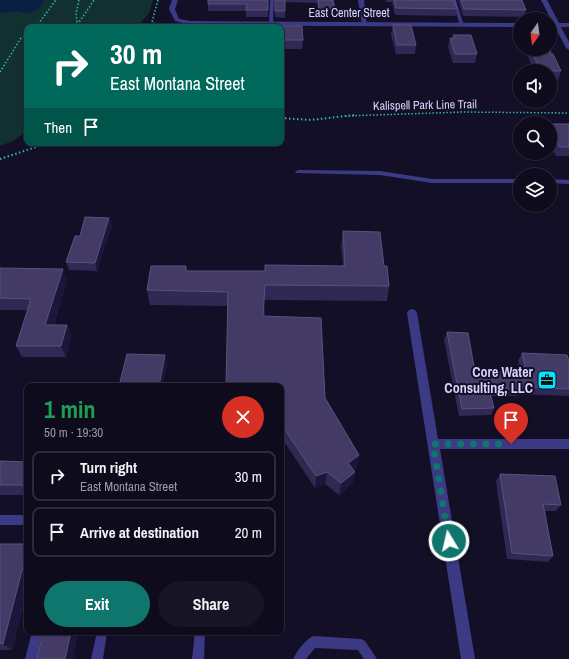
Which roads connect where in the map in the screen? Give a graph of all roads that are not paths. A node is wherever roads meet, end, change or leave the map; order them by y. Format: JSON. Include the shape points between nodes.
{"nodes":[{"id":1,"x":175,"y":0,"type":"edge"},
{"id":2,"x":272,"y":0,"type":"edge"},
{"id":3,"x":361,"y":0,"type":"edge"},
{"id":4,"x":454,"y":0,"type":"edge"},
{"id":5,"x":544,"y":0,"type":"edge"},
{"id":6,"x":548,"y":12,"type":"edge"},
{"id":7,"x":271,"y":24,"type":"junction"},
{"id":8,"x":365,"y":24,"type":"junction"},
{"id":9,"x":462,"y":24,"type":"junction"},
{"id":10,"x":513,"y":24,"type":"edge"},
{"id":11,"x":569,"y":24,"type":"edge"},
{"id":12,"x":557,"y":25,"type":"edge"},
{"id":13,"x":557,"y":31,"type":"edge"},
{"id":14,"x":569,"y":48,"type":"edge"},
{"id":15,"x":298,"y":172,"type":"dead end"},
{"id":16,"x":513,"y":181,"type":"edge"},
{"id":17,"x":557,"y":181,"type":"edge"},
{"id":18,"x":569,"y":182,"type":"edge"},
{"id":19,"x":412,"y":313,"type":"dead end"},
{"id":20,"x":433,"y":444,"type":"junction"},
{"id":21,"x":569,"y":444,"type":"edge"},
{"id":22,"x":0,"y":520,"type":"edge"},
{"id":23,"x":24,"y":520,"type":"edge"},
{"id":24,"x":36,"y":635,"type":"edge"},
{"id":25,"x":102,"y":635,"type":"edge"},
{"id":26,"x":200,"y":635,"type":"edge"},
{"id":27,"x":31,"y":659,"type":"edge"},
{"id":28,"x":98,"y":659,"type":"edge"},
{"id":29,"x":198,"y":659,"type":"edge"},
{"id":30,"x":299,"y":659,"type":"edge"},
{"id":31,"x":371,"y":659,"type":"edge"},
{"id":32,"x":468,"y":659,"type":"edge"}],
"edges":[{"from":1,"to":7,"type":"street","name":"East Center Street","via":[[172,9],[177,20],[191,23]]},
{"from":2,"to":7,"type":"lane"},
{"from":3,"to":8,"type":"street"},
{"from":4,"to":9,"type":"lane"},
{"from":5,"to":6,"type":"street"},
{"from":7,"to":8,"type":"street","name":"East Center Street"},
{"from":8,"to":9,"type":"street","name":"East Center Street"},
{"from":9,"to":10,"type":"street","name":"East Center Street"},
{"from":11,"to":12,"type":"street"},
{"from":13,"to":14,"type":"street"},
{"from":15,"to":16,"type":"lane","via":[[380,173],[432,180]]},
{"from":17,"to":18,"type":"lane"},
{"from":19,"to":20,"type":"street"},
{"from":20,"to":21,"type":"street"},
{"from":20,"to":32,"type":"street"},
{"from":22,"to":23,"type":"lane"},
{"from":24,"to":27,"type":"lane"},
{"from":25,"to":28,"type":"lane"},
{"from":26,"to":29,"type":"lane"},
{"from":30,"to":31,"type":"lane","via":[[313,642],[361,645]]}]}
